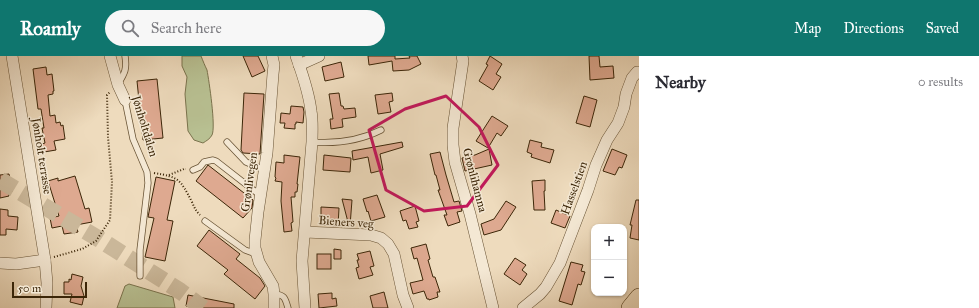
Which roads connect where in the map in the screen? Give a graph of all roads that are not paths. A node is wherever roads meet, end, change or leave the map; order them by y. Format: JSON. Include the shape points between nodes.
{"nodes":[{"id":1,"x":12,"y":56,"type":"edge"},
{"id":2,"x":110,"y":56,"type":"edge"},
{"id":3,"x":125,"y":56,"type":"edge"},
{"id":4,"x":272,"y":56,"type":"edge"},
{"id":5,"x":319,"y":56,"type":"edge"},
{"id":6,"x":462,"y":56,"type":"edge"},
{"id":7,"x":298,"y":61,"type":"edge"},
{"id":8,"x":639,"y":72,"type":"edge"},
{"id":9,"x":118,"y":85,"type":"junction"},
{"id":10,"x":125,"y":100,"type":"joint"},
{"id":11,"x":381,"y":130,"type":"dead end"},
{"id":12,"x":227,"y":142,"type":"dead end"},
{"id":13,"x":312,"y":142,"type":"junction"},
{"id":14,"x":193,"y":170,"type":"road end"},
{"id":15,"x":264,"y":170,"type":"junction"},
{"id":16,"x":261,"y":196,"type":"junction"},
{"id":17,"x":206,"y":221,"type":"road end"},
{"id":18,"x":305,"y":232,"type":"junction"},
{"id":19,"x":257,"y":254,"type":"junction"},
{"id":20,"x":45,"y":260,"type":"junction"},
{"id":21,"x":0,"y":263,"type":"edge"},
{"id":22,"x":140,"y":276,"type":"dead end"},
{"id":23,"x":274,"y":294,"type":"junction"},
{"id":24,"x":639,"y":297,"type":"edge"},
{"id":25,"x":46,"y":308,"type":"edge"},
{"id":26,"x":274,"y":308,"type":"edge"},
{"id":27,"x":288,"y":308,"type":"edge"},
{"id":28,"x":305,"y":308,"type":"edge"},
{"id":29,"x":408,"y":308,"type":"edge"},
{"id":30,"x":493,"y":308,"type":"edge"},
{"id":31,"x":523,"y":308,"type":"edge"},
{"id":32,"x":630,"y":308,"type":"edge"}],
"edges":[{"from":1,"to":20,"type":"street","name":"Jønholt terrasse"},
{"from":2,"to":9,"type":"street","name":"Jønholtdalen"},
{"from":3,"to":9,"type":"lane","via":[[125,75]]},
{"from":4,"to":15,"type":"street","name":"Grønlivegen","via":[[272,97]]},
{"from":5,"to":7,"type":"street"},
{"from":6,"to":30,"type":"street","name":"Grønlihamna","via":[[452,146]]},
{"from":7,"to":13,"type":"street","via":[[311,110]]},
{"from":8,"to":31,"type":"street","name":"Hasselstien","via":[[632,78],[618,123],[596,165],[560,263],[546,287]]},
{"from":9,"to":10,"type":"street","name":"Jønholtdalen"},
{"from":10,"to":22,"type":"lane","name":"Jønholtdalen","via":[[133,139],[147,172],[148,183],[140,250]]},
{"from":11,"to":13,"type":"lane","via":[[366,137],[341,142]]},
{"from":12,"to":15,"type":"lane","via":[[246,162]]},
{"from":13,"to":18,"type":"street"},
{"from":14,"to":16,"type":"lane","via":[[204,162],[216,161]]},
{"from":15,"to":16,"type":"street","name":"Grønlivegen"},
{"from":16,"to":19,"type":"street","name":"Grønlivegen","via":[[255,232]]},
{"from":17,"to":19,"type":"lane","via":[[245,250]]},
{"from":18,"to":28,"type":"street","via":[[302,261]]},
{"from":18,"to":29,"type":"street","name":"Bieners veg","via":[[371,235],[381,238],[394,254]]},
{"from":19,"to":23,"type":"street","name":"Grønlivegen","via":[[273,286]]},
{"from":20,"to":21,"type":"street","via":[[16,264]]},
{"from":20,"to":25,"type":"street","name":"Jønholt terrasse"},
{"from":23,"to":26,"type":"street","name":"Grønlivegen"},
{"from":23,"to":27,"type":"lane","via":[[284,297]]},
{"from":24,"to":32,"type":"main road"}]}
